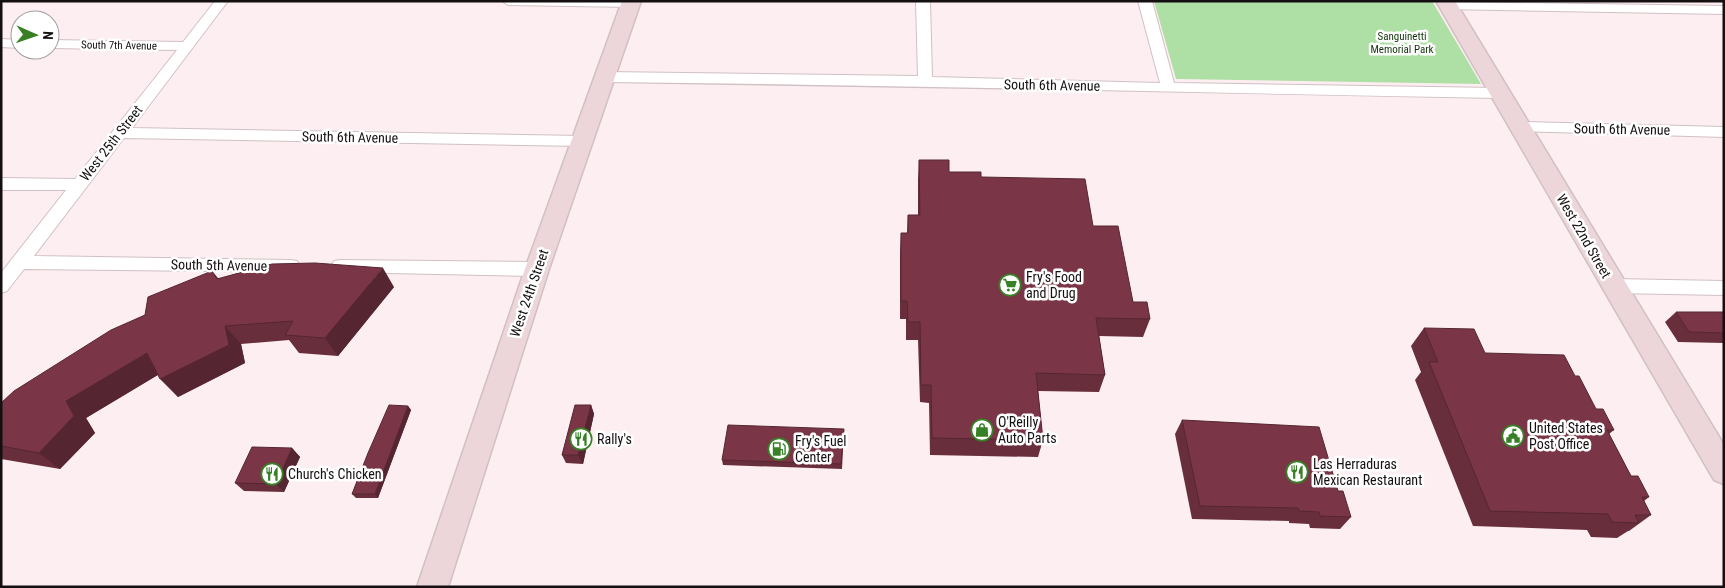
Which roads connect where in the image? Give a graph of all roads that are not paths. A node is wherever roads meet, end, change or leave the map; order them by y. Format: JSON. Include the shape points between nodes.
{"nodes":[{"id":1,"x":222,"y":1,"type":"edge"},
{"id":2,"x":508,"y":1,"type":"edge"},
{"id":3,"x":923,"y":1,"type":"edge"},
{"id":4,"x":1145,"y":1,"type":"edge"},
{"id":5,"x":632,"y":2,"type":"edge"},
{"id":6,"x":1446,"y":4,"type":"edge"},
{"id":7,"x":1724,"y":10,"type":"edge"},
{"id":8,"x":60,"y":44,"type":"edge"},
{"id":9,"x":188,"y":46,"type":"junction"},
{"id":10,"x":605,"y":77,"type":"junction"},
{"id":11,"x":925,"y":81,"type":"junction"},
{"id":12,"x":1168,"y":88,"type":"junction"},
{"id":13,"x":1498,"y":93,"type":"junction"},
{"id":14,"x":1520,"y":127,"type":"junction"},
{"id":15,"x":1724,"y":132,"type":"edge"},
{"id":16,"x":119,"y":133,"type":"junction"},
{"id":17,"x":582,"y":141,"type":"junction"},
{"id":18,"x":1,"y":184,"type":"edge"},
{"id":19,"x":79,"y":185,"type":"junction"},
{"id":20,"x":20,"y":262,"type":"junction"},
{"id":21,"x":304,"y":266,"type":"edge"},
{"id":22,"x":324,"y":266,"type":"edge"},
{"id":23,"x":537,"y":269,"type":"junction"},
{"id":24,"x":1,"y":286,"type":"edge"},
{"id":25,"x":1613,"y":286,"type":"junction"},
{"id":26,"x":1724,"y":288,"type":"edge"},
{"id":27,"x":1724,"y":471,"type":"edge"},
{"id":28,"x":432,"y":587,"type":"edge"}],
"edges":[{"from":1,"to":9,"type":"street","name":"West 25th Street"},
{"from":2,"to":5,"type":"street"},
{"from":3,"to":11,"type":"street"},
{"from":4,"to":12,"type":"street"},
{"from":5,"to":10,"type":"main road","name":"West 24th Street"},
{"from":6,"to":7,"type":"street"},
{"from":6,"to":13,"type":"main road","name":"West 22nd Street"},
{"from":8,"to":9,"type":"street","name":"South 7th Avenue"},
{"from":9,"to":16,"type":"street","name":"West 25th Street"},
{"from":10,"to":11,"type":"street","name":"South 6th Avenue"},
{"from":10,"to":17,"type":"main road","name":"West 24th Street"},
{"from":11,"to":12,"type":"street","name":"South 6th Avenue"},
{"from":12,"to":13,"type":"street","name":"South 6th Avenue"},
{"from":13,"to":14,"type":"main road","name":"West 22nd Street"},
{"from":14,"to":15,"type":"street","name":"South 6th Avenue"},
{"from":14,"to":25,"type":"main road","name":"West 22nd Street"},
{"from":16,"to":17,"type":"street","name":"South 6th Avenue"},
{"from":16,"to":19,"type":"street","name":"West 25th Street"},
{"from":17,"to":23,"type":"main road","name":"West 24th Street"},
{"from":18,"to":19,"type":"street"},
{"from":19,"to":20,"type":"street","name":"West 25th Street"},
{"from":20,"to":21,"type":"street","name":"South 5th Avenue"},
{"from":20,"to":24,"type":"street","name":"West 25th Street"},
{"from":22,"to":23,"type":"street"},
{"from":23,"to":28,"type":"main road","name":"West 24th Street"},
{"from":25,"to":26,"type":"street"},
{"from":25,"to":27,"type":"main road","name":"West 22nd Street"}]}
